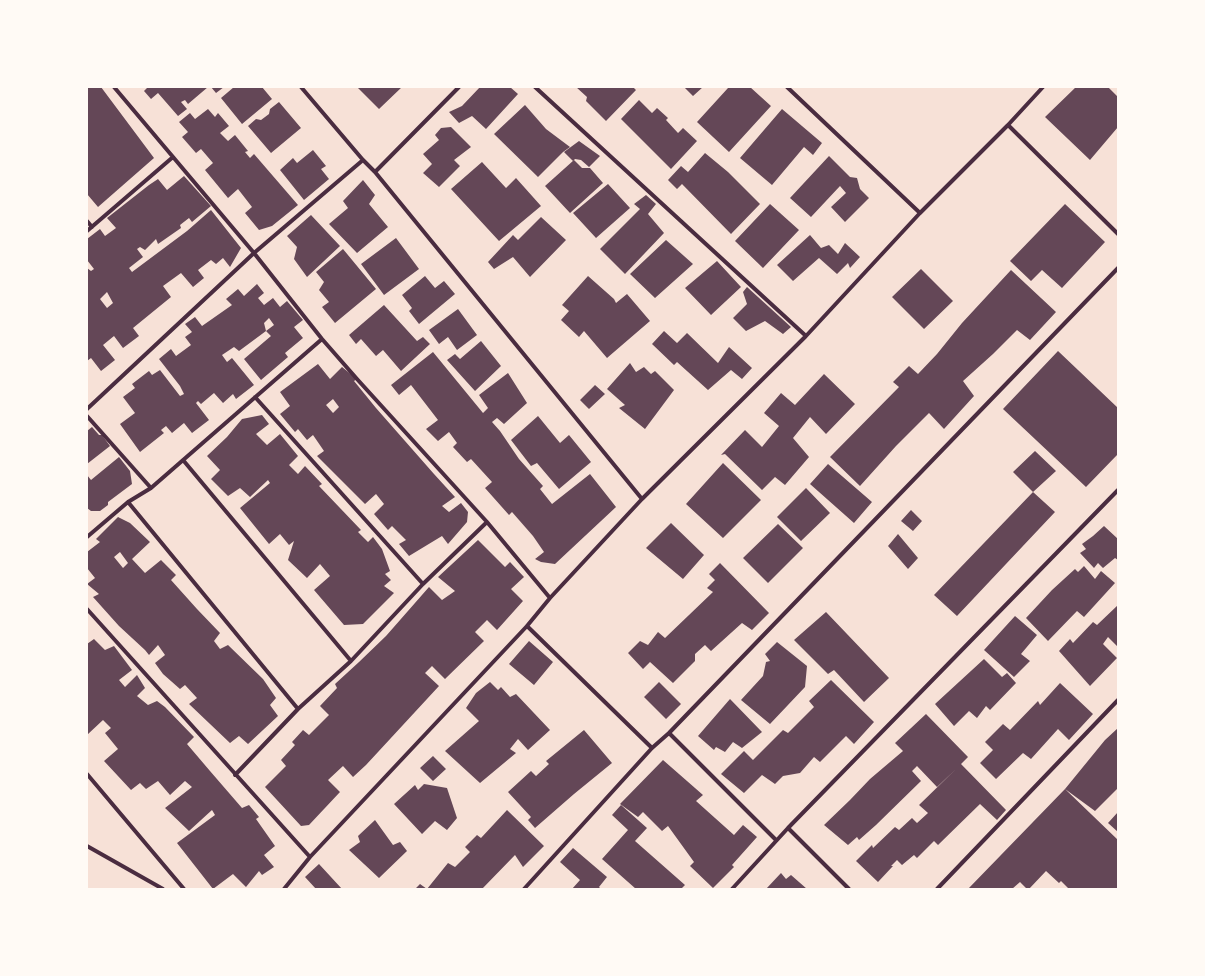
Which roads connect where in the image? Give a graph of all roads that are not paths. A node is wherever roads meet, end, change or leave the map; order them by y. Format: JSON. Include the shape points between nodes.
{"nodes":[{"id":1,"x":114,"y":87,"type":"edge"},
{"id":2,"x":301,"y":87,"type":"edge"},
{"id":3,"x":459,"y":87,"type":"edge"},
{"id":4,"x":535,"y":87,"type":"edge"},
{"id":5,"x":787,"y":87,"type":"edge"},
{"id":6,"x":1043,"y":87,"type":"edge"},
{"id":7,"x":1008,"y":125,"type":"junction"},
{"id":8,"x":173,"y":157,"type":"junction"},
{"id":9,"x":363,"y":160,"type":"junction"},
{"id":10,"x":374,"y":172,"type":"junction"},
{"id":11,"x":920,"y":213,"type":"junction"},
{"id":12,"x":87,"y":221,"type":"edge"},
{"id":13,"x":92,"y":227,"type":"junction"},
{"id":14,"x":87,"y":231,"type":"edge"},
{"id":15,"x":1118,"y":234,"type":"edge"},
{"id":16,"x":254,"y":253,"type":"junction"},
{"id":17,"x":1118,"y":268,"type":"edge"},
{"id":18,"x":806,"y":336,"type":"junction"},
{"id":19,"x":322,"y":339,"type":"junction"},
{"id":20,"x":255,"y":397,"type":"junction"},
{"id":21,"x":87,"y":409,"type":"edge"},
{"id":22,"x":87,"y":416,"type":"edge"},
{"id":23,"x":183,"y":460,"type":"junction"},
{"id":24,"x":151,"y":488,"type":"junction"},
{"id":25,"x":1118,"y":490,"type":"edge"},
{"id":26,"x":642,"y":499,"type":"junction"},
{"id":27,"x":128,"y":502,"type":"junction"},
{"id":28,"x":487,"y":522,"type":"junction"},
{"id":29,"x":87,"y":537,"type":"edge"},
{"id":30,"x":423,"y":584,"type":"junction"},
{"id":31,"x":550,"y":598,"type":"junction"},
{"id":32,"x":87,"y":609,"type":"edge"},
{"id":33,"x":527,"y":626,"type":"junction"},
{"id":34,"x":351,"y":661,"type":"junction"},
{"id":35,"x":1118,"y":700,"type":"edge"},
{"id":36,"x":298,"y":709,"type":"junction"},
{"id":37,"x":669,"y":732,"type":"junction"},
{"id":38,"x":652,"y":748,"type":"junction"},
{"id":39,"x":87,"y":774,"type":"edge"},
{"id":40,"x":235,"y":775,"type":"junction"},
{"id":41,"x":788,"y":828,"type":"junction"},
{"id":42,"x":776,"y":840,"type":"junction"},
{"id":43,"x":87,"y":846,"type":"edge"},
{"id":44,"x":310,"y":857,"type":"junction"},
{"id":45,"x":163,"y":889,"type":"edge"},
{"id":46,"x":184,"y":889,"type":"edge"},
{"id":47,"x":284,"y":889,"type":"edge"},
{"id":48,"x":524,"y":889,"type":"edge"},
{"id":49,"x":732,"y":889,"type":"edge"},
{"id":50,"x":849,"y":889,"type":"edge"},
{"id":51,"x":937,"y":889,"type":"edge"}],
"edges":[{"from":1,"to":8,"type":"street"},
{"from":2,"to":9,"type":"street"},
{"from":3,"to":10,"type":"street"},
{"from":4,"to":18,"type":"street"},
{"from":5,"to":11,"type":"street"},
{"from":6,"to":7,"type":"street"},
{"from":7,"to":11,"type":"street"},
{"from":7,"to":15,"type":"street"},
{"from":8,"to":13,"type":"street"},
{"from":8,"to":16,"type":"street"},
{"from":9,"to":10,"type":"street"},
{"from":9,"to":16,"type":"street"},
{"from":10,"to":26,"type":"street"},
{"from":11,"to":18,"type":"street"},
{"from":12,"to":13,"type":"street"},
{"from":13,"to":14,"type":"street"},
{"from":16,"to":19,"type":"street"},
{"from":16,"to":21,"type":"street"},
{"from":17,"to":37,"type":"street"},
{"from":18,"to":26,"type":"street"},
{"from":19,"to":20,"type":"street"},
{"from":19,"to":28,"type":"street"},
{"from":20,"to":23,"type":"street"},
{"from":20,"to":30,"type":"street"},
{"from":22,"to":24,"type":"street"},
{"from":23,"to":24,"type":"street"},
{"from":23,"to":34,"type":"street"},
{"from":24,"to":27,"type":"street"},
{"from":25,"to":41,"type":"street"},
{"from":26,"to":31,"type":"street"},
{"from":27,"to":29,"type":"street"},
{"from":27,"to":36,"type":"street"},
{"from":28,"to":30,"type":"street"},
{"from":28,"to":31,"type":"street"},
{"from":30,"to":34,"type":"street"},
{"from":31,"to":33,"type":"street"},
{"from":32,"to":40,"type":"street"},
{"from":33,"to":38,"type":"street"},
{"from":33,"to":44,"type":"street"},
{"from":34,"to":36,"type":"street"},
{"from":35,"to":51,"type":"street"},
{"from":36,"to":40,"type":"street"},
{"from":37,"to":38,"type":"street"},
{"from":37,"to":42,"type":"street"},
{"from":38,"to":48,"type":"street"},
{"from":39,"to":46,"type":"street"},
{"from":40,"to":44,"type":"street"},
{"from":41,"to":42,"type":"street"},
{"from":41,"to":50,"type":"street"},
{"from":42,"to":49,"type":"street"},
{"from":43,"to":45,"type":"street"},
{"from":44,"to":47,"type":"street"}]}
